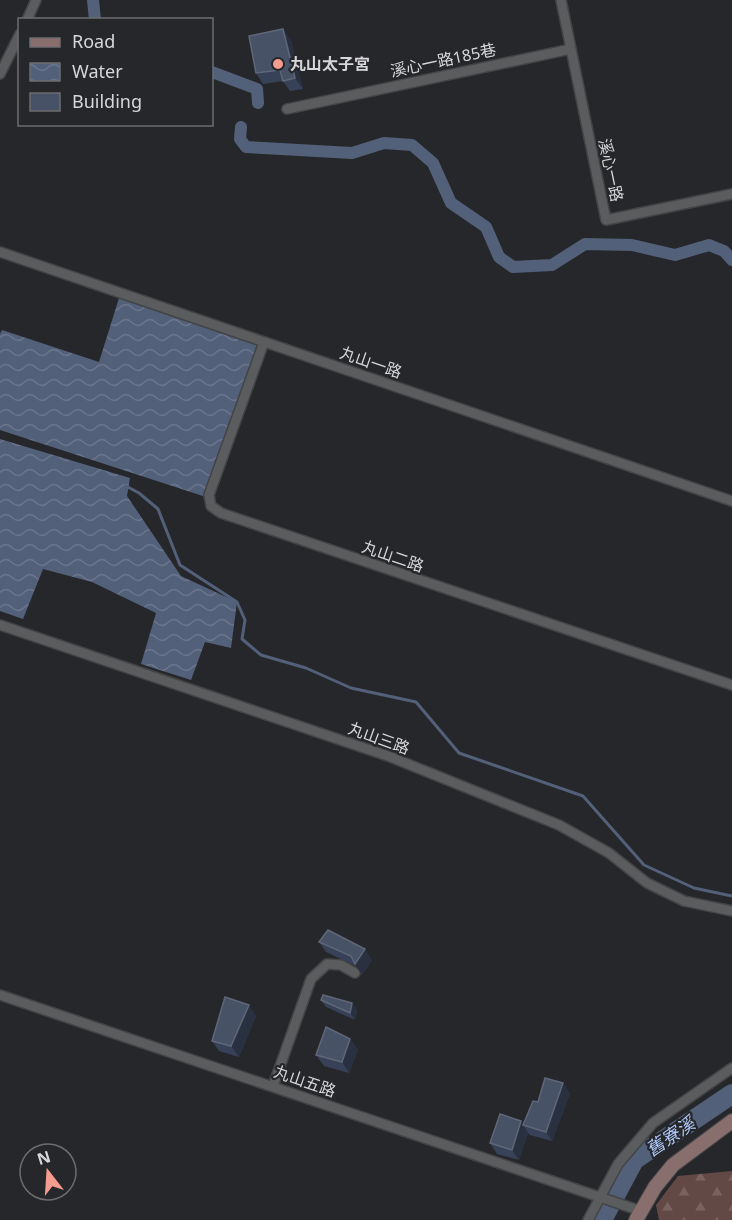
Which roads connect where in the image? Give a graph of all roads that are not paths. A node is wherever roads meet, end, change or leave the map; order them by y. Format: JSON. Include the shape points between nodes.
{"nodes":[{"id":1,"x":36,"y":0,"type":"edge"},
{"id":2,"x":561,"y":0,"type":"edge"},
{"id":3,"x":28,"y":18,"type":"edge"},
{"id":4,"x":18,"y":38,"type":"edge"},
{"id":5,"x":571,"y":49,"type":"junction"},
{"id":6,"x":0,"y":74,"type":"edge"},
{"id":7,"x":287,"y":109,"type":"dead end"},
{"id":8,"x":732,"y":194,"type":"edge"},
{"id":9,"x":0,"y":252,"type":"edge"},
{"id":10,"x":264,"y":342,"type":"junction"},
{"id":11,"x":732,"y":501,"type":"edge"},
{"id":12,"x":0,"y":625,"type":"edge"},
{"id":13,"x":732,"y":685,"type":"edge"},
{"id":14,"x":732,"y":911,"type":"edge"},
{"id":15,"x":355,"y":972,"type":"edge"},
{"id":16,"x":0,"y":995,"type":"edge"},
{"id":17,"x":732,"y":1068,"type":"edge"},
{"id":18,"x":273,"y":1086,"type":"junction"},
{"id":19,"x":732,"y":1121,"type":"edge"},
{"id":20,"x":600,"y":1197,"type":"junction"},
{"id":21,"x":639,"y":1214,"type":"edge"},
{"id":22,"x":588,"y":1220,"type":"edge"}],
"edges":[{"from":1,"to":3,"type":"street"},
{"from":2,"to":5,"type":"street","name":"溪心一路"},
{"from":4,"to":6,"type":"street"},
{"from":5,"to":7,"type":"street","name":"溪心一路185巷"},
{"from":5,"to":8,"type":"street","name":"溪心一路","via":[[606,220]]},
{"from":9,"to":10,"type":"street","name":"丸山一路"},
{"from":10,"to":11,"type":"street","name":"丸山一路"},
{"from":10,"to":13,"type":"street","name":"丸山二路","via":[[209,495],[211,506],[221,513]]},
{"from":12,"to":14,"type":"street","name":"丸山三路","via":[[388,756],[559,825],[609,853],[647,884],[684,901]]},
{"from":15,"to":18,"type":"street","via":[[327,964],[310,980]]},
{"from":16,"to":18,"type":"street","name":"丸山五路"},
{"from":17,"to":20,"type":"street","via":[[653,1123],[618,1164]]},
{"from":18,"to":20,"type":"street","name":"丸山五路"},
{"from":19,"to":21,"type":"street","via":[[673,1165]]},
{"from":20,"to":21,"type":"street","name":"丸山五路"},
{"from":20,"to":22,"type":"street"}]}
